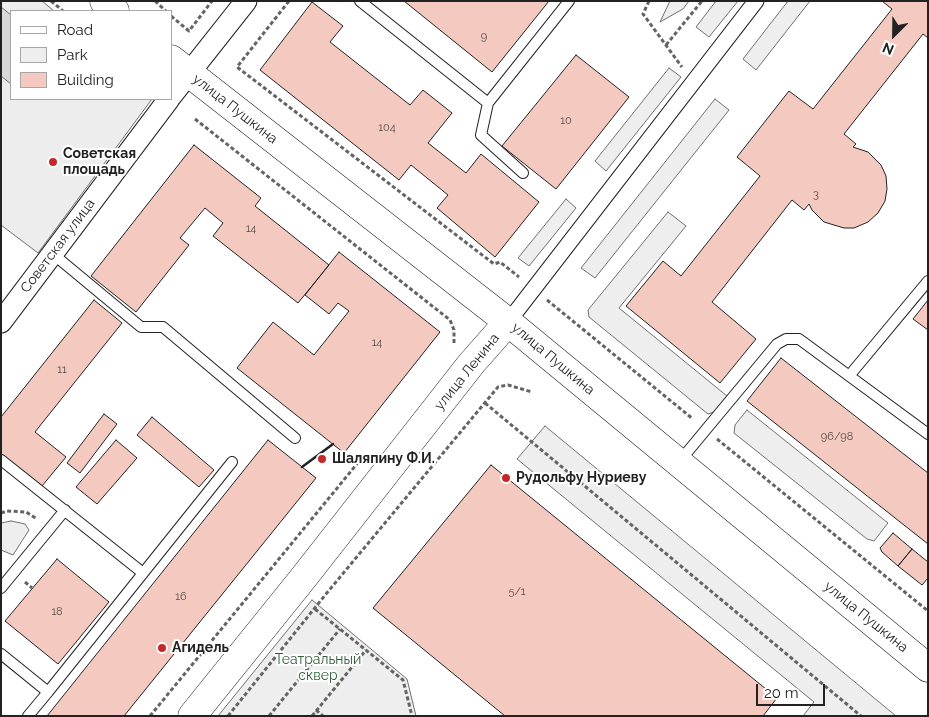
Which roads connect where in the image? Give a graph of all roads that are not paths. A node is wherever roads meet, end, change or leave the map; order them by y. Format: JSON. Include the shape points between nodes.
{"nodes":[{"id":1,"x":104,"y":1,"type":"edge"},
{"id":2,"x":246,"y":1,"type":"edge"},
{"id":3,"x":360,"y":1,"type":"edge"},
{"id":4,"x":569,"y":1,"type":"edge"},
{"id":5,"x":756,"y":1,"type":"edge"},
{"id":6,"x":114,"y":10,"type":"edge"},
{"id":7,"x":180,"y":66,"type":"edge"},
{"id":8,"x":172,"y":92,"type":"edge"},
{"id":9,"x":168,"y":100,"type":"edge"},
{"id":10,"x":488,"y":102,"type":"junction"},
{"id":11,"x":523,"y":173,"type":"dead end"},
{"id":12,"x":53,"y":254,"type":"junction"},
{"id":13,"x":928,"y":281,"type":"edge"},
{"id":14,"x":1,"y":322,"type":"edge"},
{"id":15,"x":508,"y":322,"type":"junction"},
{"id":16,"x":849,"y":376,"type":"junction"},
{"id":17,"x":928,"y":434,"type":"edge"},
{"id":18,"x":295,"y":438,"type":"dead end"},
{"id":19,"x":1,"y":460,"type":"edge"},
{"id":20,"x":232,"y":462,"type":"dead end"},
{"id":21,"x":678,"y":463,"type":"junction"},
{"id":22,"x":65,"y":510,"type":"junction"},
{"id":23,"x":143,"y":573,"type":"junction"},
{"id":24,"x":1,"y":588,"type":"edge"},
{"id":25,"x":1,"y":654,"type":"edge"},
{"id":26,"x":928,"y":668,"type":"edge"},
{"id":27,"x":48,"y":692,"type":"junction"},
{"id":28,"x":28,"y":716,"type":"edge"},
{"id":29,"x":192,"y":716,"type":"edge"}],
"edges":[{"from":1,"to":6,"type":"main road"},
{"from":2,"to":7,"type":"street","name":"Советская улица"},
{"from":3,"to":10,"type":"lane"},
{"from":4,"to":10,"type":"lane"},
{"from":5,"to":15,"type":"street","name":"улица Ленина"},
{"from":7,"to":8,"type":"street","name":"Советская улица"},
{"from":7,"to":15,"type":"main road","name":"улица Пушкина"},
{"from":9,"to":12,"type":"street","name":"Советская улица"},
{"from":10,"to":11,"type":"lane","via":[[481,135]]},
{"from":12,"to":14,"type":"street","name":"Советская улица"},
{"from":12,"to":18,"type":"lane","via":[[142,327],[163,327]]},
{"from":13,"to":16,"type":"lane"},
{"from":15,"to":21,"type":"main road","name":"улица Пушкина"},
{"from":15,"to":29,"type":"main road","name":"улица Ленина","via":[[471,364]]},
{"from":16,"to":17,"type":"lane"},
{"from":16,"to":21,"type":"lane","via":[[799,339],[786,339],[777,344]]},
{"from":19,"to":22,"type":"lane"},
{"from":20,"to":23,"type":"lane"},
{"from":21,"to":26,"type":"main road","name":"улица Пушкина"},
{"from":22,"to":23,"type":"lane"},
{"from":22,"to":24,"type":"lane"},
{"from":23,"to":27,"type":"lane"},
{"from":25,"to":27,"type":"lane"},
{"from":27,"to":28,"type":"lane"}]}
